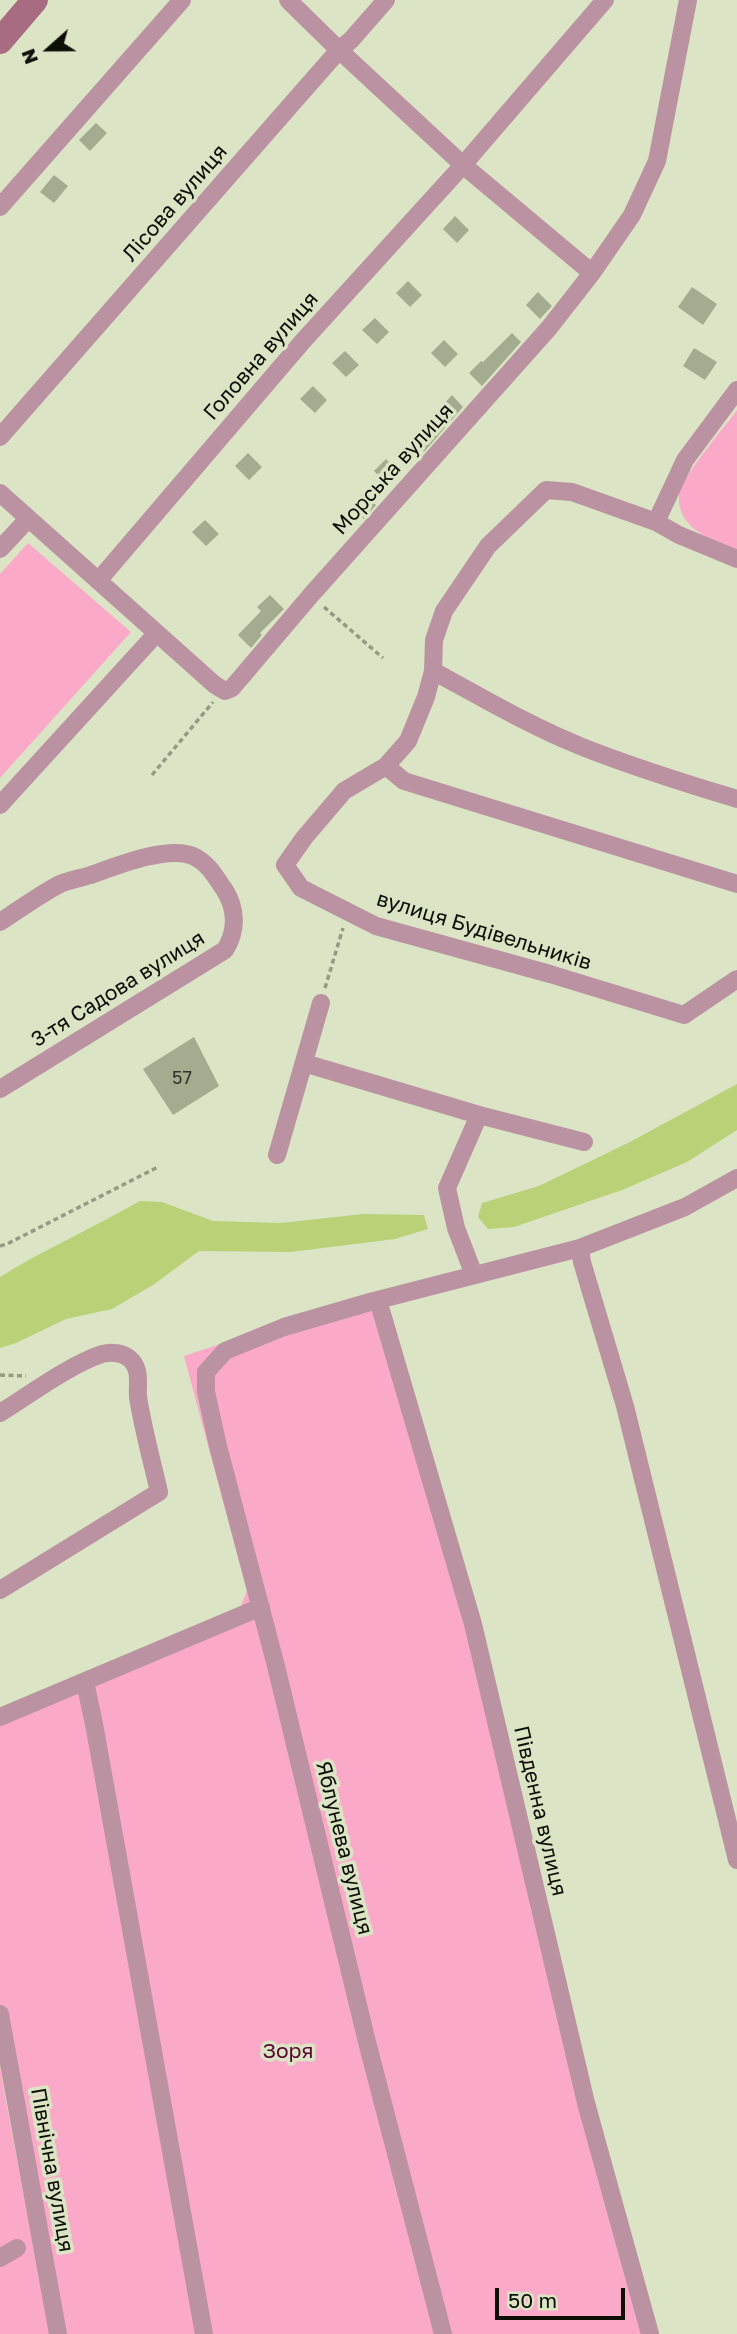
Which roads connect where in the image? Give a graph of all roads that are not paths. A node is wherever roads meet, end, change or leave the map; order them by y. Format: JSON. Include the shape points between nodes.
{"nodes":[{"id":1,"x":35,"y":0,"type":"edge"},
{"id":2,"x":182,"y":0,"type":"edge"},
{"id":3,"x":288,"y":0,"type":"edge"},
{"id":4,"x":386,"y":0,"type":"edge"},
{"id":5,"x":605,"y":0,"type":"edge"},
{"id":6,"x":688,"y":0,"type":"edge"},
{"id":7,"x":0,"y":41,"type":"edge"},
{"id":8,"x":339,"y":50,"type":"junction"},
{"id":9,"x":463,"y":165,"type":"junction"},
{"id":10,"x":0,"y":207,"type":"edge"},
{"id":11,"x":592,"y":274,"type":"junction"},
{"id":12,"x":737,"y":390,"type":"edge"},
{"id":13,"x":0,"y":437,"type":"edge"},
{"id":14,"x":0,"y":493,"type":"edge"},
{"id":15,"x":28,"y":519,"type":"junction"},
{"id":16,"x":656,"y":522,"type":"junction"},
{"id":17,"x":0,"y":549,"type":"edge"},
{"id":18,"x":737,"y":559,"type":"edge"},
{"id":19,"x":98,"y":581,"type":"junction"},
{"id":20,"x":156,"y":634,"type":"junction"},
{"id":21,"x":433,"y":671,"type":"junction"},
{"id":22,"x":386,"y":766,"type":"junction"},
{"id":23,"x":737,"y":799,"type":"edge"},
{"id":24,"x":0,"y":805,"type":"edge"},
{"id":25,"x":737,"y":884,"type":"edge"},
{"id":26,"x":0,"y":922,"type":"edge"},
{"id":27,"x":737,"y":979,"type":"edge"},
{"id":28,"x":321,"y":1003,"type":"road end"},
{"id":29,"x":303,"y":1063,"type":"junction"},
{"id":30,"x":0,"y":1089,"type":"edge"},
{"id":31,"x":479,"y":1115,"type":"junction"},
{"id":32,"x":584,"y":1142,"type":"dead end"},
{"id":33,"x":277,"y":1155,"type":"dead end"},
{"id":34,"x":737,"y":1178,"type":"edge"},
{"id":35,"x":580,"y":1248,"type":"junction"},
{"id":36,"x":474,"y":1275,"type":"junction"},
{"id":37,"x":378,"y":1300,"type":"junction"},
{"id":38,"x":0,"y":1413,"type":"edge"},
{"id":39,"x":0,"y":1590,"type":"edge"},
{"id":40,"x":261,"y":1607,"type":"junction"},
{"id":41,"x":85,"y":1682,"type":"junction"},
{"id":42,"x":0,"y":1717,"type":"edge"},
{"id":43,"x":737,"y":1860,"type":"edge"},
{"id":44,"x":0,"y":2014,"type":"edge"},
{"id":45,"x":7,"y":2089,"type":"edge"},
{"id":46,"x":17,"y":2248,"type":"dead end"},
{"id":47,"x":0,"y":2258,"type":"edge"},
{"id":48,"x":58,"y":2334,"type":"edge"},
{"id":49,"x":204,"y":2334,"type":"edge"},
{"id":50,"x":443,"y":2334,"type":"edge"},
{"id":51,"x":650,"y":2334,"type":"edge"}],
"edges":[{"from":1,"to":7,"type":"street"},
{"from":2,"to":10,"type":"street"},
{"from":3,"to":8,"type":"street"},
{"from":4,"to":8,"type":"street","name":"Лісова вулиця"},
{"from":5,"to":9,"type":"street","name":"Головна вулиця"},
{"from":6,"to":11,"type":"street","name":"Морська вулиця","via":[[657,161],[632,215]]},
{"from":8,"to":9,"type":"street"},
{"from":8,"to":13,"type":"street","name":"Лісова вулиця"},
{"from":9,"to":11,"type":"street"},
{"from":9,"to":19,"type":"street","name":"Головна вулиця","via":[[303,341]]},
{"from":11,"to":20,"type":"street","name":"Морська вулиця","via":[[232,688],[225,691],[215,685]]},
{"from":12,"to":16,"type":"street","via":[[685,460]]},
{"from":14,"to":15,"type":"street"},
{"from":15,"to":17,"type":"street"},
{"from":15,"to":19,"type":"street"},
{"from":16,"to":18,"type":"street"},
{"from":16,"to":21,"type":"street","via":[[572,492],[546,490],[488,546],[444,611],[434,640]]},
{"from":19,"to":20,"type":"street"},
{"from":20,"to":24,"type":"street"},
{"from":21,"to":22,"type":"street","via":[[408,741]]},
{"from":21,"to":23,"type":"street","via":[[578,745]]},
{"from":22,"to":25,"type":"street","via":[[404,782]]},
{"from":22,"to":27,"type":"street","name":"вулиця Будівельників","via":[[344,790],[285,865],[301,888],[376,926],[684,1015]]},
{"from":26,"to":30,"type":"street","name":"3-тя Садова вулиця","via":[[61,883],[123,862],[178,854],[194,856],[209,867],[227,894],[235,919],[225,950]]},
{"from":28,"to":29,"type":"street"},
{"from":29,"to":31,"type":"street"},
{"from":29,"to":33,"type":"street"},
{"from":31,"to":32,"type":"street"},
{"from":31,"to":36,"type":"street","via":[[447,1188]]},
{"from":34,"to":35,"type":"street","via":[[685,1206]]},
{"from":35,"to":36,"type":"street"},
{"from":35,"to":43,"type":"street","via":[[625,1406]]},
{"from":36,"to":37,"type":"street"},
{"from":37,"to":40,"type":"street","name":"Яблунева вулиця","via":[[284,1326],[225,1351],[206,1372],[218,1446]]},
{"from":37,"to":51,"type":"street","name":"Південна вулиця","via":[[473,1624],[586,2103]]},
{"from":38,"to":39,"type":"street","via":[[104,1353],[121,1354],[132,1362],[138,1375],[138,1396],[159,1492]]},
{"from":40,"to":41,"type":"street"},
{"from":40,"to":50,"type":"street","name":"Яблунева вулиця"},
{"from":41,"to":42,"type":"street"},
{"from":41,"to":49,"type":"street"},
{"from":44,"to":45,"type":"street","name":"Північна вулиця"},
{"from":45,"to":48,"type":"street","name":"Північна вулиця"},
{"from":46,"to":47,"type":"street"}]}
